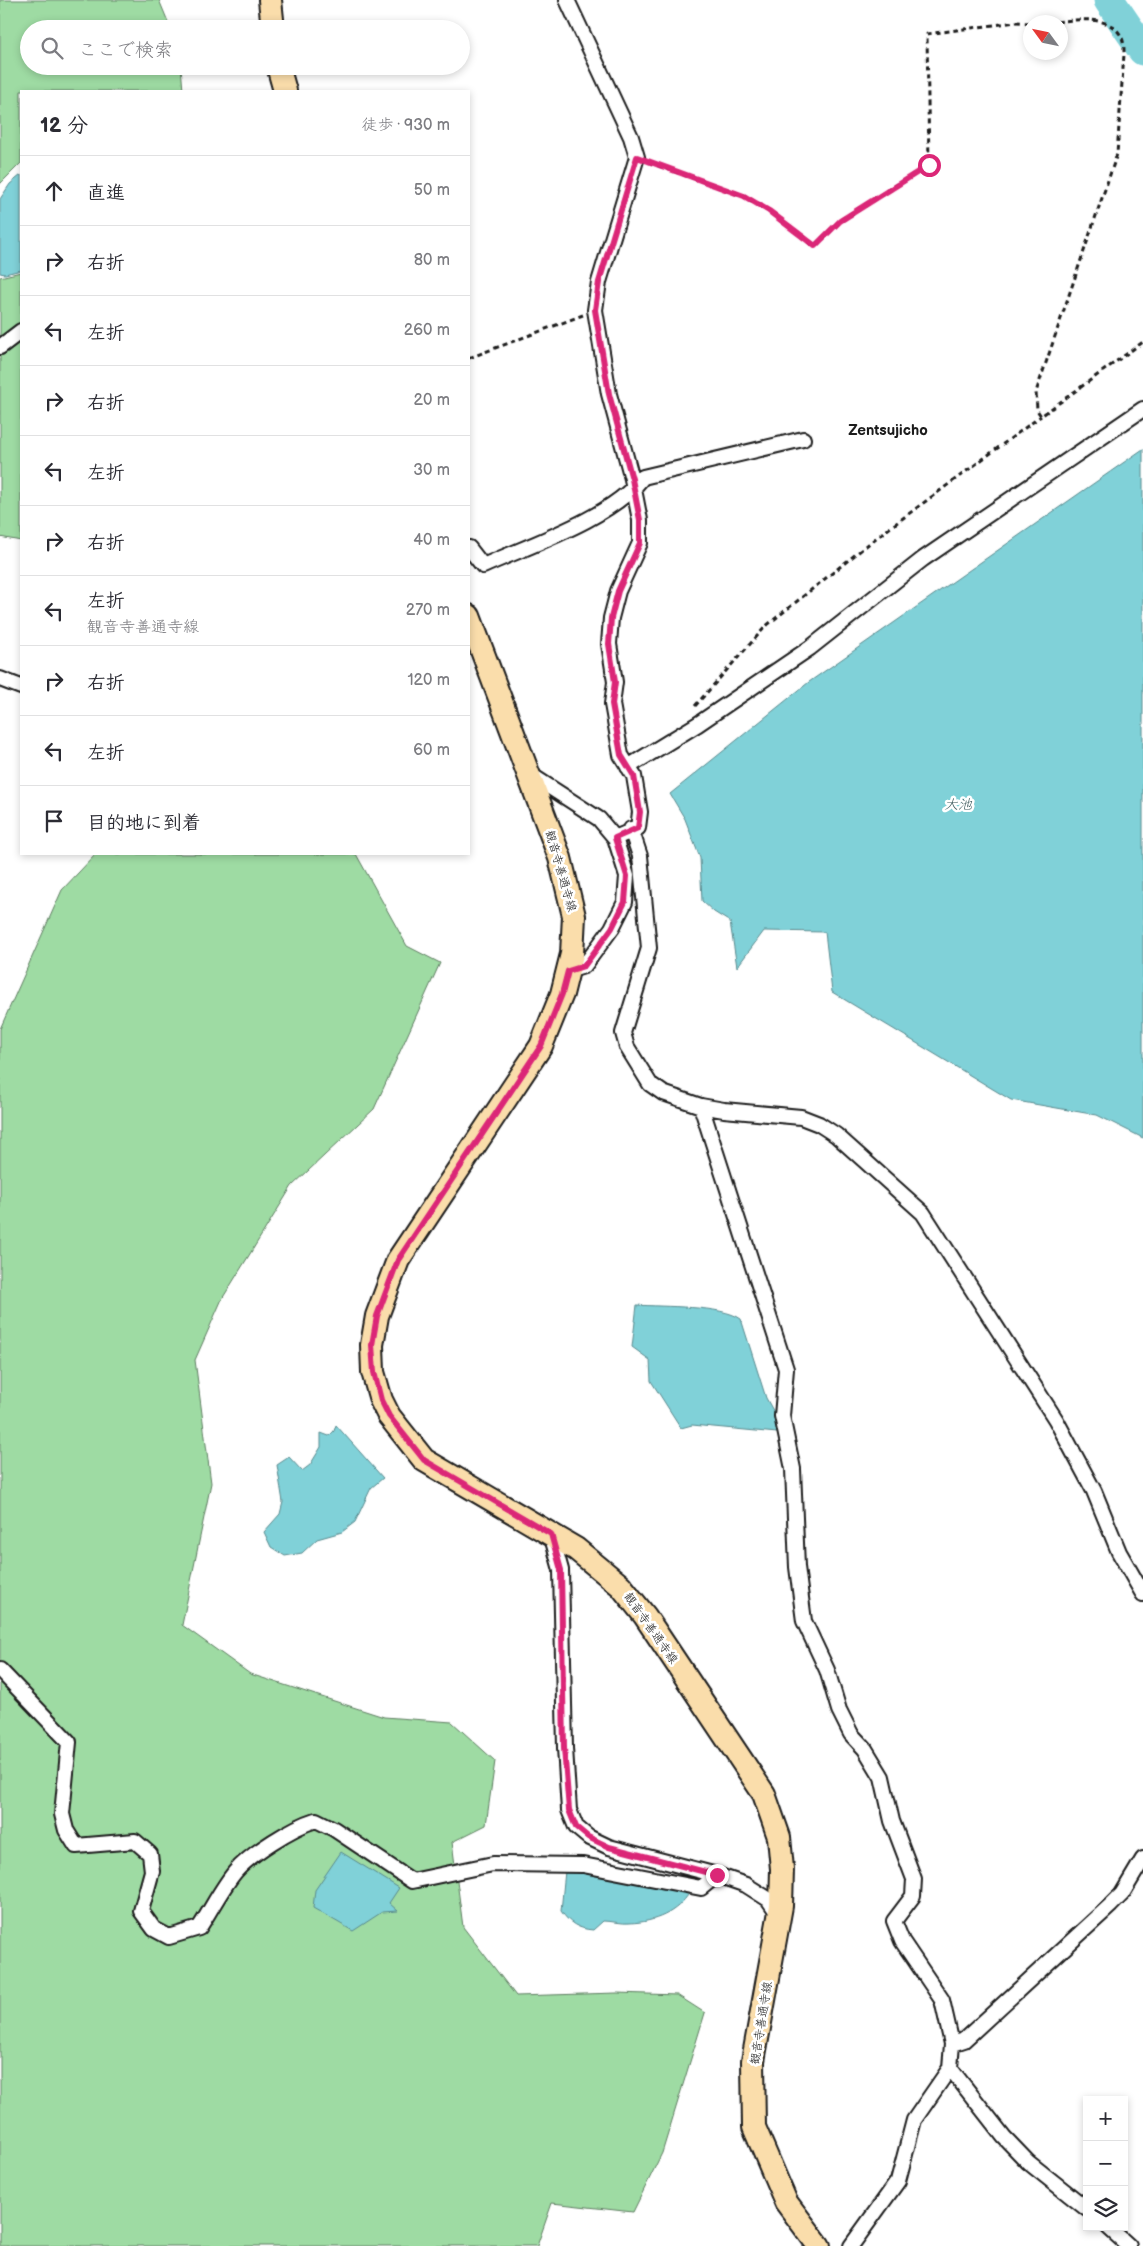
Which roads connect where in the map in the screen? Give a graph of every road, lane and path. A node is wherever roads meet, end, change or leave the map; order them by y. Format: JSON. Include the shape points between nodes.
{"nodes":[{"id":1,"x":270,"y":0,"type":"edge"},
{"id":2,"x":567,"y":0,"type":"edge"},
{"id":3,"x":272,"y":20,"type":"edge"},
{"id":4,"x":1068,"y":20,"type":"edge"},
{"id":5,"x":1023,"y":22,"type":"edge"},
{"id":6,"x":281,"y":75,"type":"edge"},
{"id":7,"x":285,"y":90,"type":"edge"},
{"id":8,"x":637,"y":157,"type":"junction"},
{"id":9,"x":595,"y":310,"type":"junction"},
{"id":10,"x":20,"y":332,"type":"edge"},
{"id":11,"x":1143,"y":342,"type":"edge"},
{"id":12,"x":0,"y":347,"type":"edge"},
{"id":13,"x":470,"y":358,"type":"edge"},
{"id":14,"x":1143,"y":409,"type":"edge"},
{"id":15,"x":1041,"y":416,"type":"junction"},
{"id":16,"x":803,"y":439,"type":"dead end"},
{"id":17,"x":634,"y":488,"type":"junction"},
{"id":18,"x":470,"y":549,"type":"edge"},
{"id":19,"x":470,"y":619,"type":"edge"},
{"id":20,"x":0,"y":679,"type":"edge"},
{"id":21,"x":20,"y":687,"type":"edge"},
{"id":22,"x":689,"y":713,"type":"dead end"},
{"id":23,"x":628,"y":767,"type":"junction"},
{"id":24,"x":528,"y":773,"type":"junction"},
{"id":25,"x":631,"y":829,"type":"junction"},
{"id":26,"x":615,"y":838,"type":"junction"},
{"id":27,"x":568,"y":971,"type":"junction"},
{"id":28,"x":701,"y":1106,"type":"junction"},
{"id":29,"x":551,"y":1534,"type":"junction"},
{"id":30,"x":1143,"y":1594,"type":"edge"},
{"id":31,"x":0,"y":1670,"type":"edge"},
{"id":32,"x":1143,"y":1859,"type":"edge"},
{"id":33,"x":717,"y":1875,"type":"junction"},
{"id":34,"x":780,"y":1916,"type":"junction"},
{"id":35,"x":952,"y":2044,"type":"junction"},
{"id":36,"x":950,"y":2068,"type":"junction"},
{"id":37,"x":1083,"y":2206,"type":"edge"},
{"id":38,"x":1112,"y":2231,"type":"edge"},
{"id":39,"x":819,"y":2246,"type":"edge"},
{"id":40,"x":851,"y":2246,"type":"edge"},
{"id":41,"x":1129,"y":2246,"type":"edge"}],
"edges":[{"from":1,"to":3,"type":"main road"},
{"from":2,"to":8,"type":"street","via":[[631,137]]},
{"from":4,"to":15,"type":"path","via":[[1079,18],[1111,24],[1122,38],[1124,54],[1117,154],[1036,392],[1037,410]]},
{"from":5,"to":8,"type":"path","via":[[927,34],[929,165],[840,221],[815,246],[744,196]]},
{"from":6,"to":7,"type":"main road"},
{"from":8,"to":9,"type":"street","via":[[599,282]]},
{"from":9,"to":13,"type":"path"},
{"from":9,"to":17,"type":"street","via":[[609,394]]},
{"from":10,"to":12,"type":"street"},
{"from":11,"to":15,"type":"path"},
{"from":14,"to":23,"type":"street","via":[[923,560],[810,648]]},
{"from":15,"to":22,"type":"path","via":[[876,538],[766,626]]},
{"from":16,"to":17,"type":"street","via":[[643,477]]},
{"from":17,"to":18,"type":"street","via":[[595,516],[483,566]]},
{"from":17,"to":23,"type":"street","via":[[640,543],[618,591],[609,644],[615,682],[612,704],[621,755]]},
{"from":19,"to":24,"type":"main road","name":"観音寺善通寺線"},
{"from":20,"to":21,"type":"street"},
{"from":23,"to":25,"type":"street","via":[[634,776],[640,812],[638,828]]},
{"from":24,"to":26,"type":"street","via":[[599,819]]},
{"from":24,"to":27,"type":"main road","name":"観音寺善通寺線","via":[[560,858],[574,916]]},
{"from":25,"to":26,"type":"street"},
{"from":25,"to":28,"type":"street","via":[[640,856],[649,948],[624,1033],[627,1048],[650,1084],[663,1093]]},
{"from":26,"to":27,"type":"street","via":[[627,876],[625,902],[612,928],[584,966]]},
{"from":27,"to":29,"type":"main road","name":"観音寺善通寺線","via":[[541,1046],[398,1260],[377,1316],[372,1345],[374,1372],[385,1408],[424,1460]]},
{"from":28,"to":30,"type":"street","via":[[801,1117],[819,1124],[836,1135],[923,1213],[1056,1420],[1094,1491],[1119,1552]]},
{"from":28,"to":35,"type":"street","via":[[786,1369],[782,1416],[793,1469],[797,1567],[804,1621],[851,1734],[865,1749],[882,1777],[892,1821],[914,1879],[913,1896],[894,1921],[902,1941],[942,2000]]},
{"from":29,"to":33,"type":"street","via":[[561,1570],[564,1748],[569,1810],[576,1827],[609,1847]]},
{"from":29,"to":34,"type":"main road","name":"観音寺善通寺線","via":[[576,1549],[621,1586],[646,1616],[764,1794],[779,1837],[782,1869]]},
{"from":31,"to":33,"type":"street","via":[[69,1742],[62,1814],[66,1830],[76,1846],[134,1841],[150,1854],[152,1871],[141,1911],[154,1929],[169,1937],[199,1928],[234,1872],[298,1825],[316,1820],[412,1881],[494,1864],[582,1865],[701,1888]]},
{"from":32,"to":35,"type":"street","via":[[1122,1894],[1111,1905],[964,2040]]},
{"from":33,"to":34,"type":"street","via":[[746,1885],[768,1899]]},
{"from":34,"to":39,"type":"main road","name":"観音寺善通寺線","via":[[753,2061],[754,2127],[786,2202]]},
{"from":35,"to":36,"type":"street"},
{"from":36,"to":37,"type":"street","via":[[1004,2137],[1028,2162]]},
{"from":36,"to":40,"type":"street","via":[[914,2120],[898,2181]]},
{"from":38,"to":41,"type":"street"}]}
